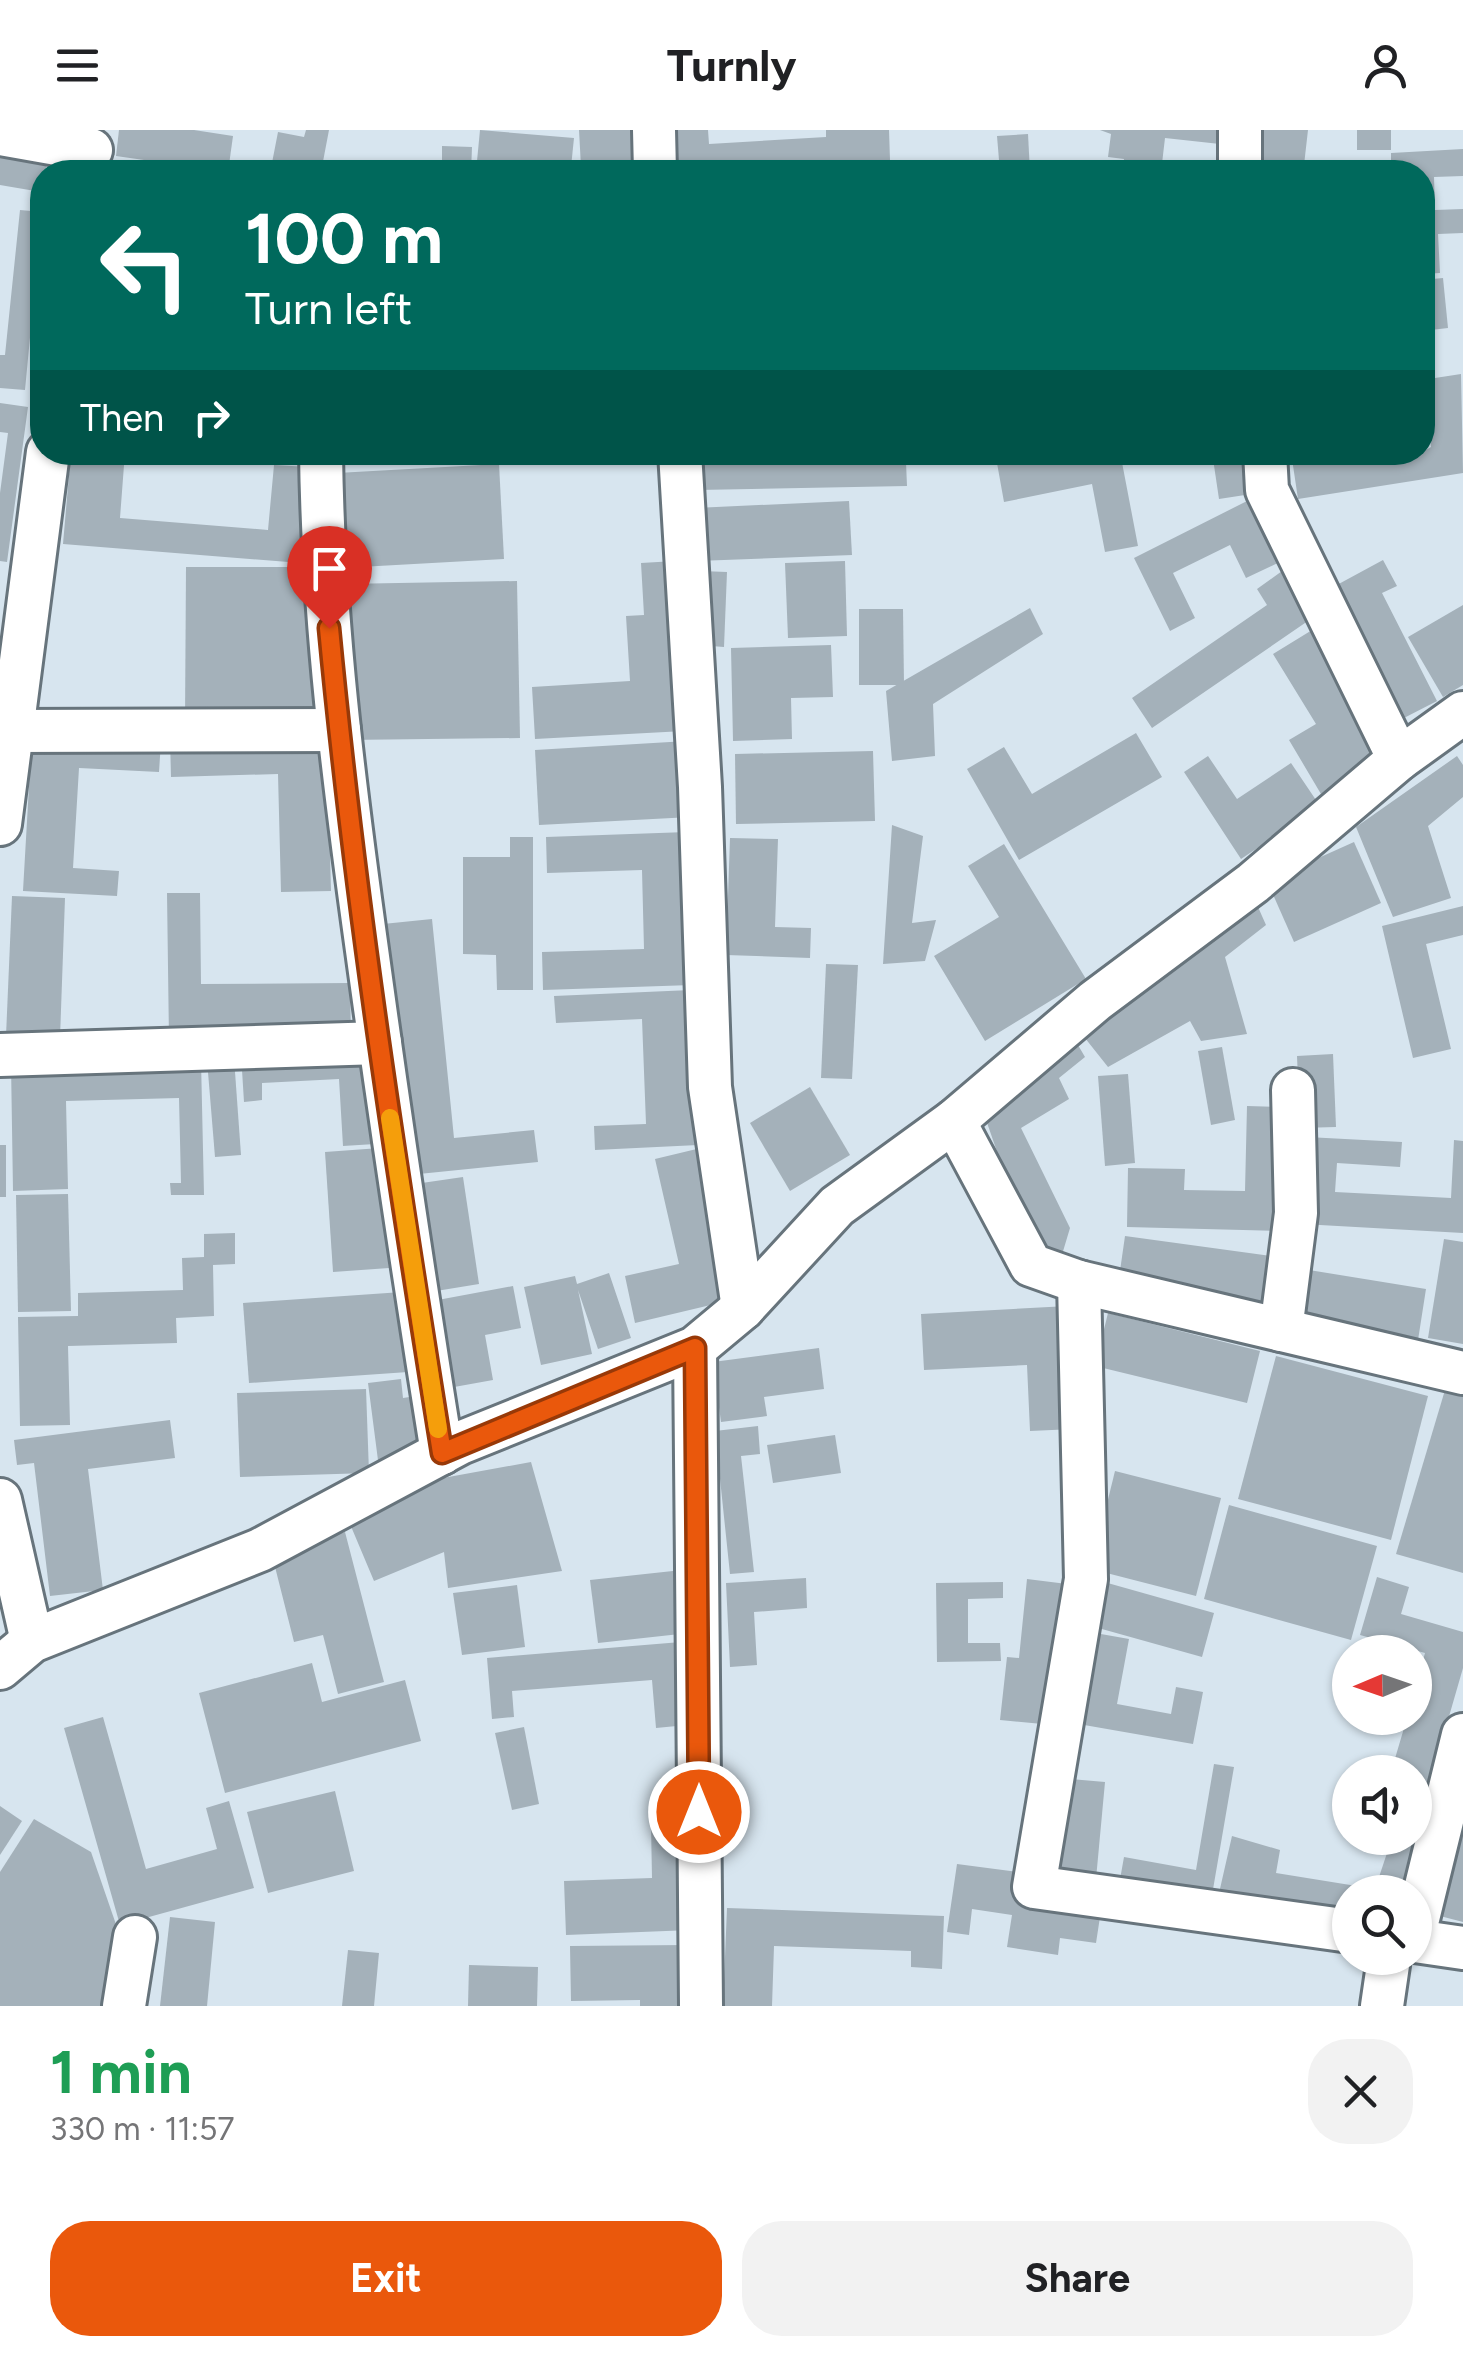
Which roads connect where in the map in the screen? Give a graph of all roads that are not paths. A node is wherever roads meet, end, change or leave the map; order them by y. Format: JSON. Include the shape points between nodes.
{"nodes":[{"id":1,"x":654,"y":130,"type":"edge"},
{"id":2,"x":1240,"y":130,"type":"edge"},
{"id":3,"x":0,"y":134,"type":"edge"},
{"id":4,"x":91,"y":151,"type":"edge"},
{"id":5,"x":655,"y":160,"type":"edge"},
{"id":6,"x":1240,"y":160,"type":"edge"},
{"id":7,"x":45,"y":465,"type":"edge"},
{"id":8,"x":321,"y":465,"type":"edge"},
{"id":9,"x":681,"y":465,"type":"edge"},
{"id":10,"x":1265,"y":465,"type":"edge"},
{"id":11,"x":15,"y":576,"type":"edge"},
{"id":12,"x":1463,"y":714,"type":"edge"},
{"id":13,"x":338,"y":730,"type":"junction"},
{"id":14,"x":10,"y":731,"type":"junction"},
{"id":15,"x":1399,"y":759,"type":"junction"},
{"id":16,"x":0,"y":824,"type":"edge"},
{"id":17,"x":380,"y":1044,"type":"junction"},
{"id":18,"x":0,"y":1055,"type":"edge"},
{"id":19,"x":1293,"y":1090,"type":"dead end"},
{"id":20,"x":954,"y":1120,"type":"junction"},
{"id":21,"x":1079,"y":1282,"type":"junction"},
{"id":22,"x":743,"y":1308,"type":"junction"},
{"id":23,"x":1281,"y":1330,"type":"junction"},
{"id":24,"x":695,"y":1348,"type":"junction"},
{"id":25,"x":1463,"y":1373,"type":"edge"},
{"id":26,"x":442,"y":1453,"type":"junction"},
{"id":27,"x":0,"y":1500,"type":"edge"},
{"id":28,"x":16,"y":1654,"type":"edge"},
{"id":29,"x":1463,"y":1735,"type":"edge"},
{"id":30,"x":1429,"y":1875,"type":"edge"},
{"id":31,"x":1332,"y":1928,"type":"edge"},
{"id":32,"x":135,"y":1937,"type":"dead end"},
{"id":33,"x":1432,"y":1943,"type":"edge"},
{"id":34,"x":1463,"y":1948,"type":"edge"},
{"id":35,"x":1387,"y":1975,"type":"edge"},
{"id":36,"x":124,"y":2006,"type":"edge"},
{"id":37,"x":701,"y":2006,"type":"edge"},
{"id":38,"x":1382,"y":2006,"type":"edge"}],
"edges":[{"from":1,"to":5,"type":"street"},
{"from":2,"to":6,"type":"street"},
{"from":3,"to":4,"type":"street"},
{"from":7,"to":11,"type":"street"},
{"from":8,"to":13,"type":"street","via":[[322,559]]},
{"from":9,"to":22,"type":"street","via":[[710,1087]]},
{"from":10,"to":15,"type":"street","via":[[1266,490]]},
{"from":11,"to":14,"type":"street"},
{"from":12,"to":15,"type":"street"},
{"from":13,"to":14,"type":"street"},
{"from":13,"to":17,"type":"street"},
{"from":14,"to":16,"type":"street"},
{"from":15,"to":20,"type":"street"},
{"from":17,"to":18,"type":"street"},
{"from":17,"to":26,"type":"street"},
{"from":19,"to":23,"type":"street","via":[[1296,1213]]},
{"from":20,"to":21,"type":"street","via":[[1032,1265]]},
{"from":20,"to":22,"type":"street","via":[[837,1206]]},
{"from":21,"to":23,"type":"street"},
{"from":21,"to":31,"type":"street","via":[[1086,1579],[1034,1887]]},
{"from":22,"to":24,"type":"street"},
{"from":23,"to":25,"type":"street"},
{"from":24,"to":26,"type":"street"},
{"from":24,"to":37,"type":"street"},
{"from":26,"to":28,"type":"street","via":[[260,1550]]},
{"from":27,"to":28,"type":"street"},
{"from":29,"to":30,"type":"street"},
{"from":32,"to":36,"type":"street"},
{"from":33,"to":34,"type":"street"},
{"from":35,"to":38,"type":"street"}]}
